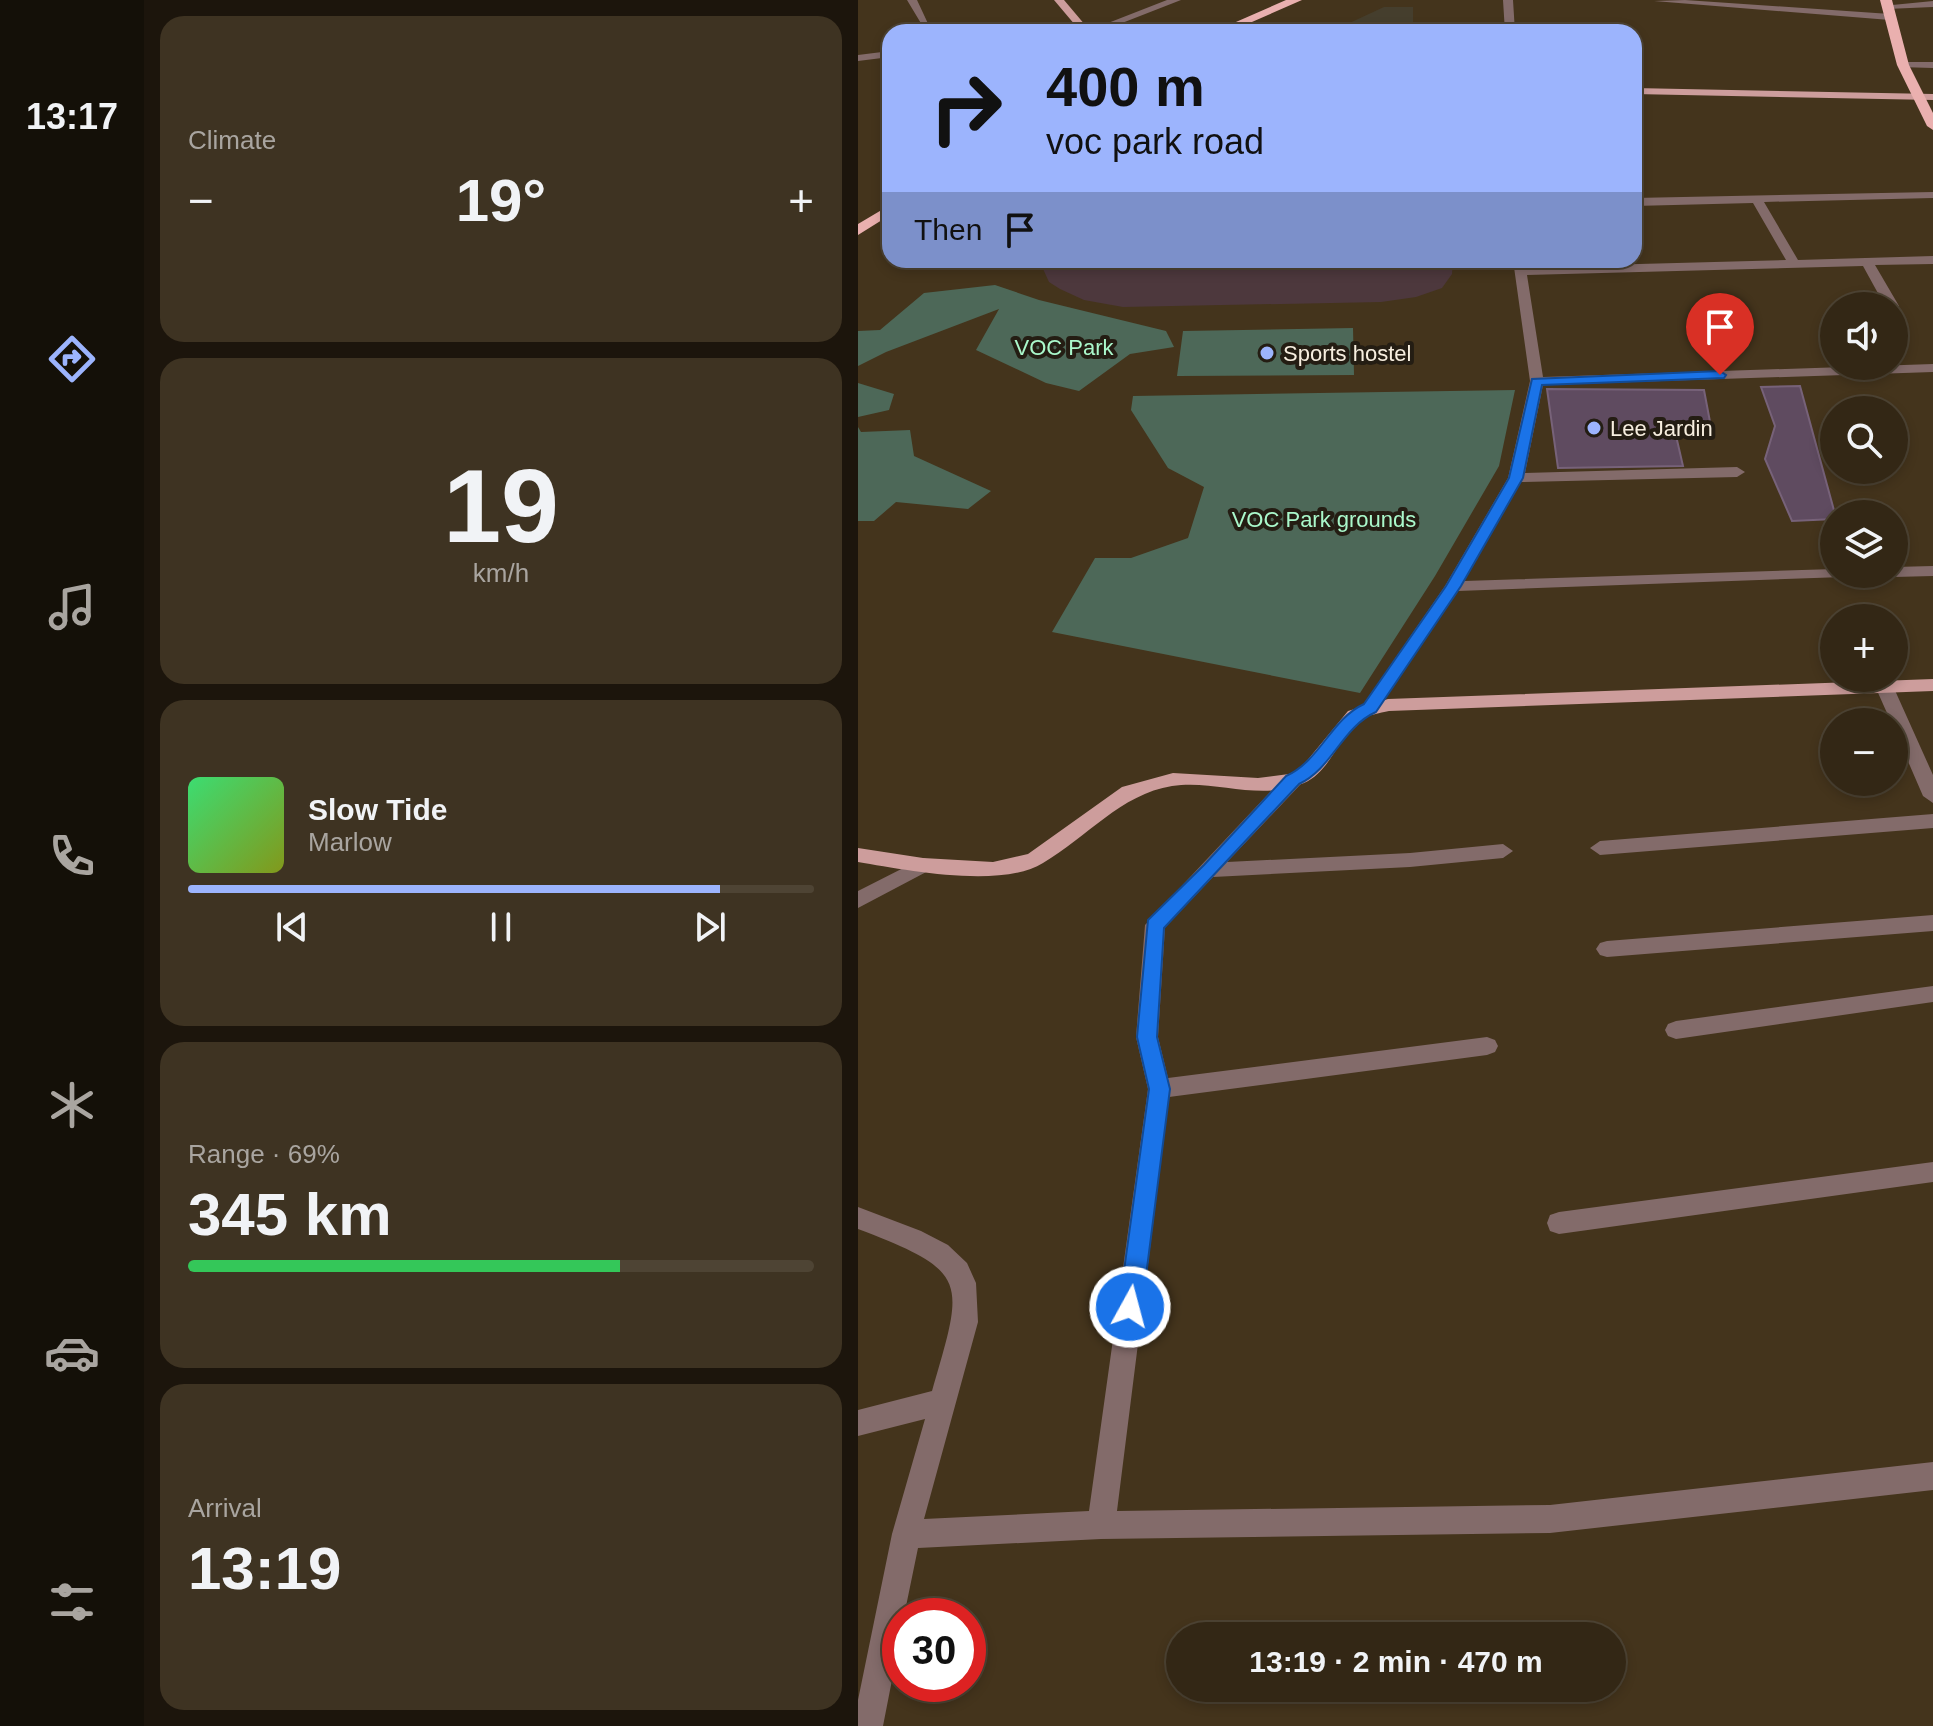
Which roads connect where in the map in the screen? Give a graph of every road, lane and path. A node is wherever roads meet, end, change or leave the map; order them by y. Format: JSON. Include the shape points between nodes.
{"nodes":[{"id":1,"x":912,"y":0,"type":"edge"},
{"id":2,"x":1060,"y":0,"type":"edge"},
{"id":3,"x":1176,"y":0,"type":"edge"},
{"id":4,"x":1282,"y":0,"type":"edge"},
{"id":5,"x":1296,"y":0,"type":"edge"},
{"id":6,"x":1508,"y":0,"type":"edge"},
{"id":7,"x":1659,"y":1,"type":"edge"},
{"id":8,"x":1933,"y":4,"type":"edge"},
{"id":9,"x":1892,"y":6,"type":"edge"},
{"id":10,"x":926,"y":24,"type":"edge"},
{"id":11,"x":1081,"y":24,"type":"edge"},
{"id":12,"x":1110,"y":24,"type":"edge"},
{"id":13,"x":1226,"y":24,"type":"edge"},
{"id":14,"x":1238,"y":24,"type":"edge"},
{"id":15,"x":1510,"y":24,"type":"edge"},
{"id":16,"x":1909,"y":35,"type":"dead end"},
{"id":17,"x":1914,"y":50,"type":"dead end"},
{"id":18,"x":882,"y":55,"type":"edge"},
{"id":19,"x":858,"y":58,"type":"edge"},
{"id":20,"x":1903,"y":65,"type":"junction"},
{"id":21,"x":1919,"y":65,"type":"junction"},
{"id":22,"x":1933,"y":65,"type":"edge"},
{"id":23,"x":1642,"y":91,"type":"edge"},
{"id":24,"x":1933,"y":95,"type":"edge"},
{"id":25,"x":1918,"y":97,"type":"junction"},
{"id":26,"x":1933,"y":126,"type":"edge"},
{"id":27,"x":1933,"y":195,"type":"edge"},
{"id":28,"x":1757,"y":200,"type":"junction"},
{"id":29,"x":1642,"y":202,"type":"edge"},
{"id":30,"x":882,"y":205,"type":"edge"},
{"id":31,"x":882,"y":214,"type":"edge"},
{"id":32,"x":858,"y":221,"type":"edge"},
{"id":33,"x":858,"y":231,"type":"edge"},
{"id":34,"x":1933,"y":260,"type":"edge"},
{"id":35,"x":1867,"y":262,"type":"junction"},
{"id":36,"x":1794,"y":264,"type":"junction"},
{"id":37,"x":1642,"y":265,"type":"edge"},
{"id":38,"x":1519,"y":268,"type":"edge"},
{"id":39,"x":1884,"y":292,"type":"edge"},
{"id":40,"x":1933,"y":368,"type":"edge"},
{"id":41,"x":1537,"y":381,"type":"junction"},
{"id":42,"x":1737,"y":472,"type":"dead end"},
{"id":43,"x":1516,"y":478,"type":"junction"},
{"id":44,"x":1933,"y":571,"type":"edge"},
{"id":45,"x":1908,"y":572,"type":"edge"},
{"id":46,"x":1820,"y":575,"type":"edge"},
{"id":47,"x":1453,"y":586,"type":"junction"},
{"id":48,"x":1933,"y":685,"type":"edge"},
{"id":49,"x":1908,"y":686,"type":"edge"},
{"id":50,"x":1820,"y":688,"type":"edge"},
{"id":51,"x":1887,"y":692,"type":"edge"},
{"id":52,"x":1370,"y":708,"type":"junction"},
{"id":53,"x":1293,"y":780,"type":"junction"},
{"id":54,"x":1933,"y":796,"type":"edge"},
{"id":55,"x":1933,"y":821,"type":"edge"},
{"id":56,"x":1600,"y":848,"type":"dead end"},
{"id":57,"x":1503,"y":851,"type":"dead end"},
{"id":58,"x":858,"y":855,"type":"edge"},
{"id":59,"x":923,"y":865,"type":"junction"},
{"id":60,"x":1211,"y":870,"type":"junction"},
{"id":61,"x":858,"y":900,"type":"edge"},
{"id":62,"x":1933,"y":923,"type":"edge"},
{"id":63,"x":1607,"y":949,"type":"dead end"},
{"id":64,"x":1933,"y":994,"type":"edge"},
{"id":65,"x":1676,"y":1030,"type":"dead end"},
{"id":66,"x":1487,"y":1046,"type":"dead end"},
{"id":67,"x":1159,"y":1089,"type":"junction"},
{"id":68,"x":1933,"y":1172,"type":"edge"},
{"id":69,"x":858,"y":1218,"type":"edge"},
{"id":70,"x":1559,"y":1223,"type":"dead end"},
{"id":71,"x":941,"y":1402,"type":"junction"},
{"id":72,"x":858,"y":1423,"type":"edge"},
{"id":73,"x":1933,"y":1476,"type":"edge"},
{"id":74,"x":1101,"y":1525,"type":"junction"},
{"id":75,"x":906,"y":1534,"type":"junction"},
{"id":76,"x":868,"y":1726,"type":"edge"}],
"edges":[{"from":1,"to":10,"type":"street"},
{"from":2,"to":11,"type":"main road"},
{"from":3,"to":12,"type":"street"},
{"from":4,"to":13,"type":"highway"},
{"from":5,"to":14,"type":"highway"},
{"from":6,"to":15,"type":"street"},
{"from":7,"to":9,"type":"street"},
{"from":8,"to":9,"type":"street"},
{"from":9,"to":16,"type":"highway"},
{"from":9,"to":20,"type":"highway"},
{"from":17,"to":21,"type":"highway"},
{"from":18,"to":19,"type":"street"},
{"from":20,"to":21,"type":"street"},
{"from":20,"to":25,"type":"highway"},
{"from":21,"to":22,"type":"street"},
{"from":21,"to":24,"type":"highway"},
{"from":23,"to":25,"type":"main road"},
{"from":24,"to":25,"type":"main road"},
{"from":25,"to":26,"type":"highway"},
{"from":27,"to":28,"type":"street"},
{"from":28,"to":29,"type":"street"},
{"from":28,"to":36,"type":"street"},
{"from":30,"to":32,"type":"highway"},
{"from":31,"to":33,"type":"highway"},
{"from":34,"to":35,"type":"street"},
{"from":35,"to":36,"type":"street"},
{"from":35,"to":39,"type":"street"},
{"from":36,"to":37,"type":"street"},
{"from":38,"to":41,"type":"street"},
{"from":40,"to":41,"type":"street"},
{"from":41,"to":43,"type":"street"},
{"from":42,"to":43,"type":"street"},
{"from":43,"to":47,"type":"street"},
{"from":44,"to":45,"type":"street"},
{"from":46,"to":47,"type":"street"},
{"from":47,"to":52,"type":"street"},
{"from":48,"to":49,"type":"main road"},
{"from":50,"to":52,"type":"main road"},
{"from":51,"to":54,"type":"street"},
{"from":52,"to":53,"type":"main road","via":[[1354,715],[1308,773]]},
{"from":53,"to":59,"type":"main road","via":[[1258,785],[1173,779],[1129,792],[1034,860],[993,869]]},
{"from":53,"to":60,"type":"street"},
{"from":55,"to":56,"type":"street"},
{"from":57,"to":60,"type":"street"},
{"from":58,"to":59,"type":"main road"},
{"from":59,"to":61,"type":"street"},
{"from":60,"to":67,"type":"street","via":[[1155,925],[1147,1037]]},
{"from":62,"to":63,"type":"street"},
{"from":64,"to":65,"type":"street"},
{"from":66,"to":67,"type":"street"},
{"from":67,"to":74,"type":"street"},
{"from":68,"to":70,"type":"street"},
{"from":69,"to":71,"type":"street","via":[[941,1253],[959,1272],[966,1292],[965,1322]]},
{"from":71,"to":72,"type":"street"},
{"from":71,"to":75,"type":"street"},
{"from":73,"to":74,"type":"street","via":[[1550,1519]]},
{"from":74,"to":75,"type":"street"},
{"from":75,"to":76,"type":"street"}]}
